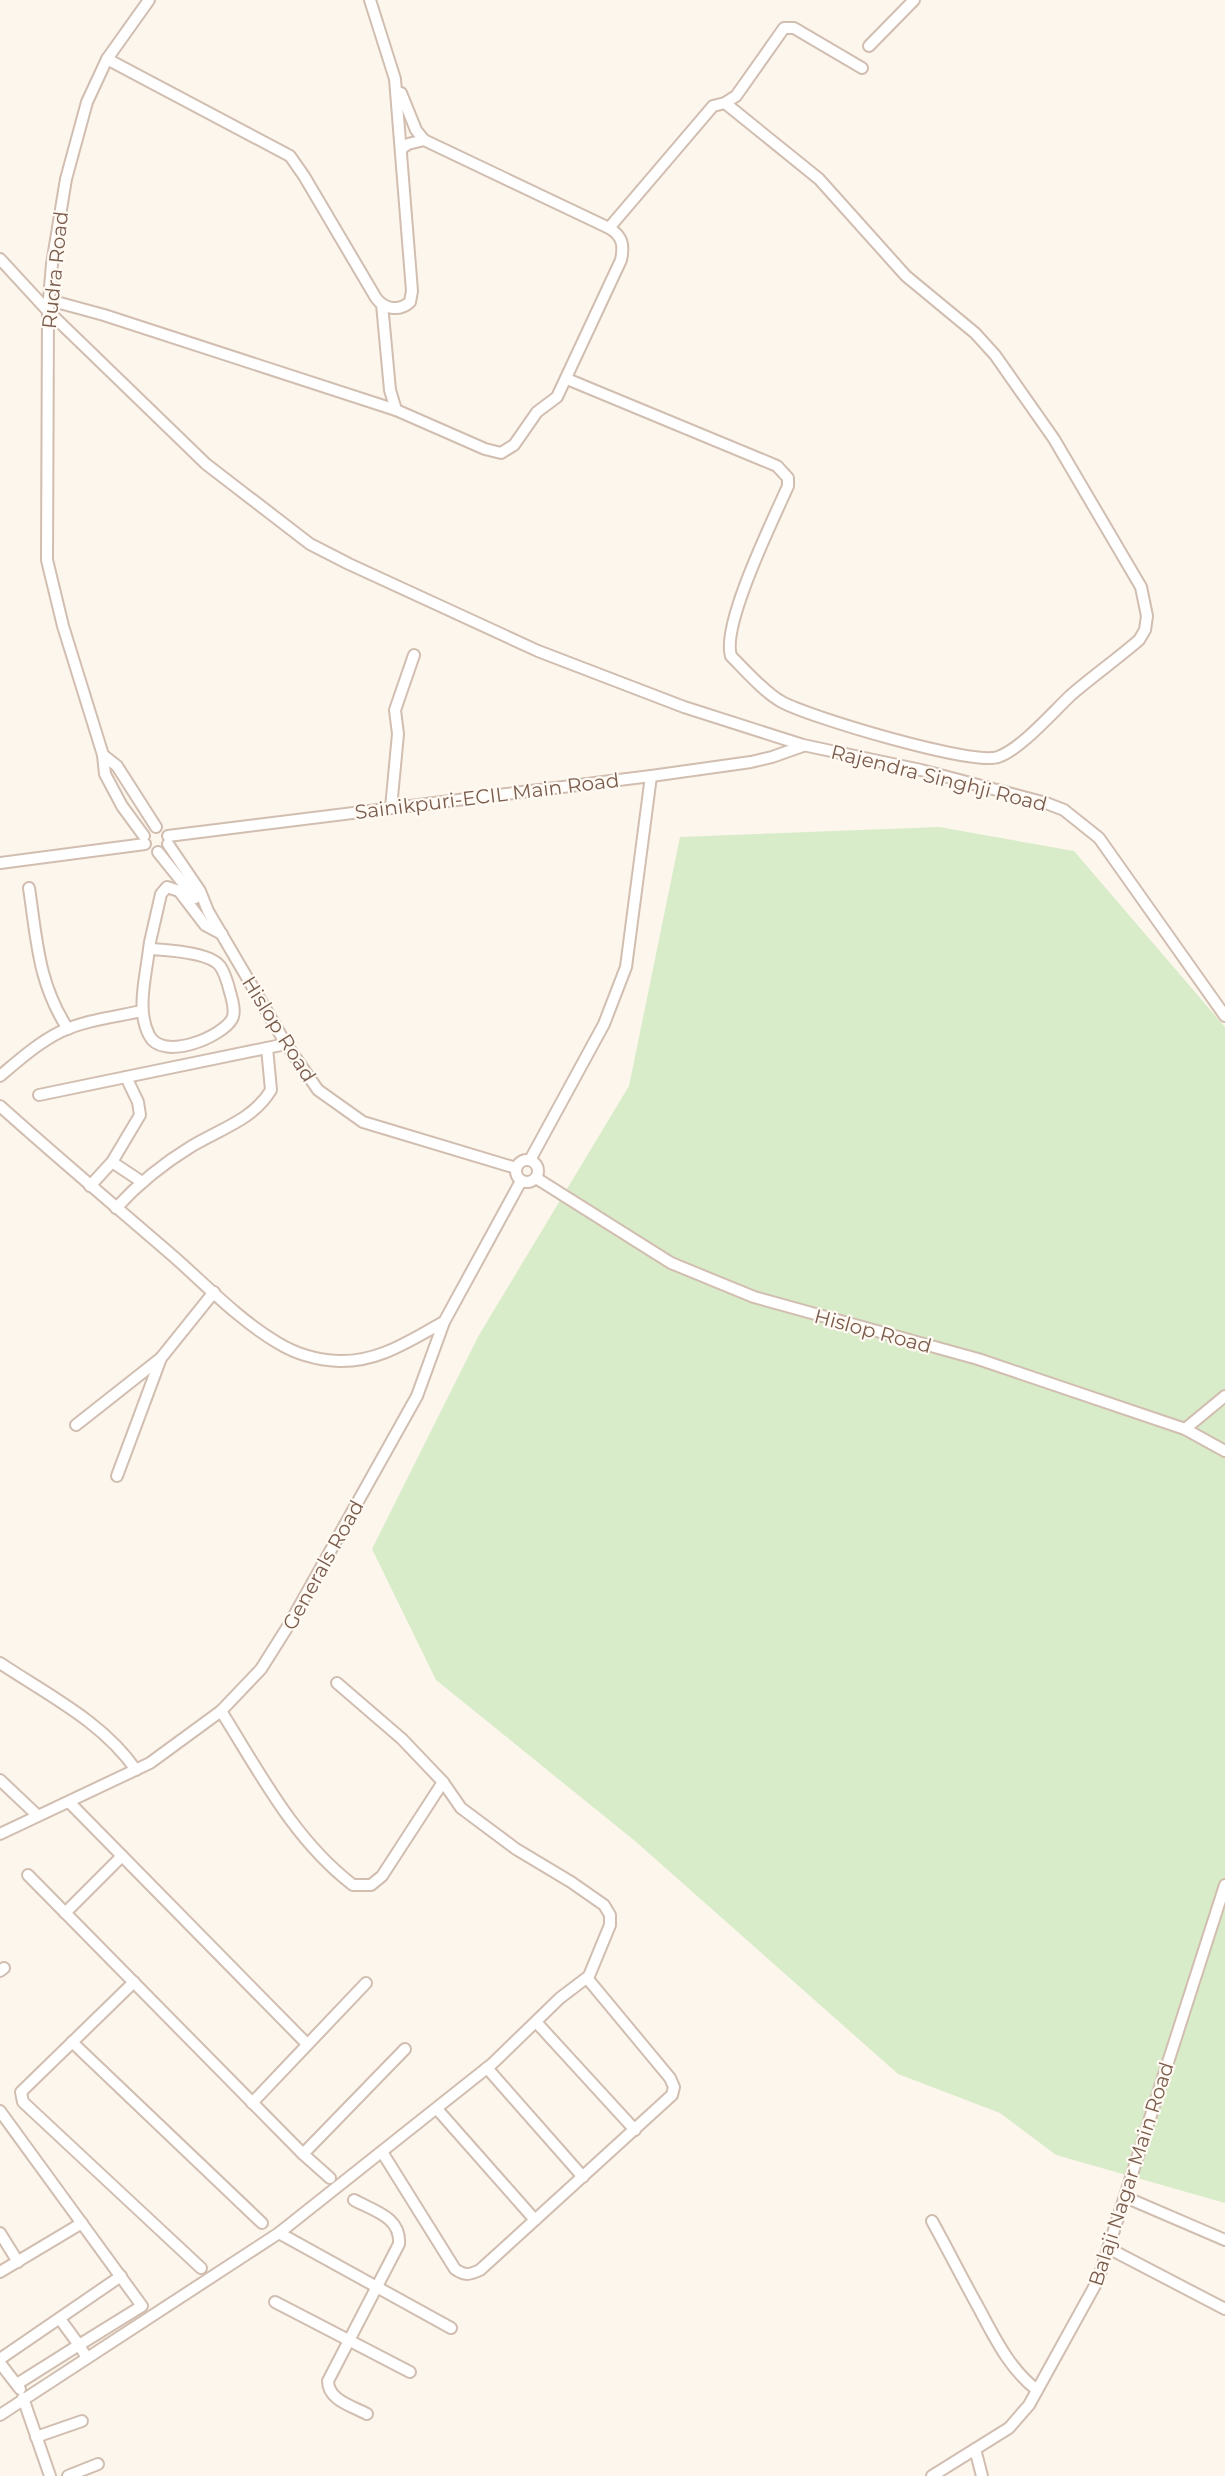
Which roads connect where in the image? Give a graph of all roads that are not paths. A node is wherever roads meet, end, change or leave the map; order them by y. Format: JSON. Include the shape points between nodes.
{"nodes":[{"id":1,"x":149,"y":0,"type":"edge"},
{"id":2,"x":370,"y":0,"type":"edge"},
{"id":3,"x":914,"y":0,"type":"edge"},
{"id":4,"x":869,"y":46,"type":"dead end"},
{"id":5,"x":107,"y":59,"type":"junction"},
{"id":6,"x":862,"y":68,"type":"dead end"},
{"id":7,"x":395,"y":79,"type":"junction"},
{"id":8,"x":725,"y":103,"type":"junction"},
{"id":9,"x":424,"y":140,"type":"junction"},
{"id":10,"x":401,"y":149,"type":"junction"},
{"id":11,"x":609,"y":228,"type":"junction"},
{"id":12,"x":0,"y":259,"type":"edge"},
{"id":13,"x":382,"y":304,"type":"junction"},
{"id":14,"x":49,"y":306,"type":"junction"},
{"id":15,"x":567,"y":379,"type":"junction"},
{"id":16,"x":396,"y":410,"type":"junction"},
{"id":17,"x":414,"y":655,"type":"dead end"},
{"id":18,"x":803,"y":746,"type":"junction"},
{"id":19,"x":103,"y":755,"type":"junction"},
{"id":20,"x":651,"y":776,"type":"junction"},
{"id":21,"x":391,"y":808,"type":"junction"},
{"id":22,"x":156,"y":827,"type":"junction"},
{"id":23,"x":145,"y":840,"type":"junction"},
{"id":24,"x":168,"y":840,"type":"junction"},
{"id":25,"x":158,"y":852,"type":"junction"},
{"id":26,"x":0,"y":863,"type":"edge"},
{"id":27,"x":29,"y":888,"type":"dead end"},
{"id":28,"x":208,"y":911,"type":"junction"},
{"id":29,"x":222,"y":934,"type":"junction"},
{"id":30,"x":149,"y":949,"type":"junction"},
{"id":31,"x":142,"y":1011,"type":"junction"},
{"id":32,"x":1225,"y":1016,"type":"edge"},
{"id":33,"x":68,"y":1029,"type":"junction"},
{"id":34,"x":286,"y":1044,"type":"junction"},
{"id":35,"x":267,"y":1048,"type":"junction"},
{"id":36,"x":0,"y":1076,"type":"edge"},
{"id":37,"x":126,"y":1077,"type":"junction"},
{"id":38,"x":39,"y":1095,"type":"dead end"},
{"id":39,"x":0,"y":1106,"type":"edge"},
{"id":40,"x":530,"y":1160,"type":"junction"},
{"id":41,"x":111,"y":1162,"type":"junction"},
{"id":42,"x":516,"y":1168,"type":"junction"},
{"id":43,"x":536,"y":1178,"type":"junction"},
{"id":44,"x":521,"y":1181,"type":"junction"},
{"id":45,"x":142,"y":1182,"type":"junction"},
{"id":46,"x":90,"y":1186,"type":"junction"},
{"id":47,"x":116,"y":1208,"type":"junction"},
{"id":48,"x":214,"y":1292,"type":"junction"},
{"id":49,"x":444,"y":1322,"type":"junction"},
{"id":50,"x":161,"y":1358,"type":"junction"},
{"id":51,"x":1225,"y":1396,"type":"edge"},
{"id":52,"x":76,"y":1425,"type":"dead end"},
{"id":53,"x":1185,"y":1429,"type":"junction"},
{"id":54,"x":1225,"y":1451,"type":"edge"},
{"id":55,"x":117,"y":1476,"type":"dead end"},
{"id":56,"x":0,"y":1663,"type":"edge"},
{"id":57,"x":337,"y":1683,"type":"dead end"},
{"id":58,"x":221,"y":1711,"type":"junction"},
{"id":59,"x":136,"y":1770,"type":"junction"},
{"id":60,"x":0,"y":1780,"type":"edge"},
{"id":61,"x":443,"y":1782,"type":"junction"},
{"id":62,"x":69,"y":1802,"type":"junction"},
{"id":63,"x":37,"y":1815,"type":"junction"},
{"id":64,"x":0,"y":1834,"type":"edge"},
{"id":65,"x":122,"y":1856,"type":"junction"},
{"id":66,"x":28,"y":1875,"type":"dead end"},
{"id":67,"x":1225,"y":1886,"type":"edge"},
{"id":68,"x":65,"y":1913,"type":"junction"},
{"id":69,"x":587,"y":1978,"type":"junction"},
{"id":70,"x":134,"y":1982,"type":"junction"},
{"id":71,"x":366,"y":1983,"type":"dead end"},
{"id":72,"x":536,"y":2022,"type":"junction"},
{"id":73,"x":72,"y":2042,"type":"junction"},
{"id":74,"x":306,"y":2044,"type":"junction"},
{"id":75,"x":405,"y":2049,"type":"dead end"},
{"id":76,"x":487,"y":2068,"type":"junction"},
{"id":77,"x":252,"y":2103,"type":"junction"},
{"id":78,"x":437,"y":2109,"type":"junction"},
{"id":79,"x":0,"y":2111,"type":"edge"},
{"id":80,"x":635,"y":2130,"type":"junction"},
{"id":81,"x":382,"y":2152,"type":"junction"},
{"id":82,"x":303,"y":2154,"type":"junction"},
{"id":83,"x":583,"y":2177,"type":"junction"},
{"id":84,"x":330,"y":2178,"type":"dead end"},
{"id":85,"x":1125,"y":2197,"type":"junction"},
{"id":86,"x":354,"y":2200,"type":"dead end"},
{"id":87,"x":535,"y":2220,"type":"junction"},
{"id":88,"x":932,"y":2221,"type":"dead end"},
{"id":89,"x":82,"y":2223,"type":"junction"},
{"id":90,"x":262,"y":2223,"type":"dead end"},
{"id":91,"x":0,"y":2233,"type":"edge"},
{"id":92,"x":279,"y":2233,"type":"junction"},
{"id":93,"x":1225,"y":2240,"type":"edge"},
{"id":94,"x":1108,"y":2248,"type":"junction"},
{"id":95,"x":18,"y":2262,"type":"junction"},
{"id":96,"x":201,"y":2268,"type":"dead end"},
{"id":97,"x":0,"y":2272,"type":"edge"},
{"id":98,"x":122,"y":2276,"type":"junction"},
{"id":99,"x":376,"y":2287,"type":"junction"},
{"id":100,"x":275,"y":2302,"type":"dead end"},
{"id":101,"x":1225,"y":2309,"type":"edge"},
{"id":102,"x":60,"y":2319,"type":"junction"},
{"id":103,"x":451,"y":2328,"type":"dead end"},
{"id":104,"x":349,"y":2340,"type":"junction"},
{"id":105,"x":79,"y":2345,"type":"junction"},
{"id":106,"x":87,"y":2358,"type":"junction"},
{"id":107,"x":0,"y":2361,"type":"edge"},
{"id":108,"x":410,"y":2372,"type":"dead end"},
{"id":109,"x":17,"y":2384,"type":"junction"},
{"id":110,"x":1037,"y":2390,"type":"junction"},
{"id":111,"x":24,"y":2397,"type":"junction"},
{"id":112,"x":367,"y":2414,"type":"dead end"},
{"id":113,"x":0,"y":2415,"type":"edge"},
{"id":114,"x":82,"y":2421,"type":"dead end"},
{"id":115,"x":36,"y":2437,"type":"junction"},
{"id":116,"x":975,"y":2449,"type":"junction"},
{"id":117,"x":98,"y":2464,"type":"dead end"},
{"id":118,"x":50,"y":2476,"type":"edge"},
{"id":119,"x":68,"y":2476,"type":"edge"},
{"id":120,"x":932,"y":2476,"type":"edge"},
{"id":121,"x":982,"y":2476,"type":"edge"}],
"edges":[{"from":1,"to":5,"type":"street","name":"Rudra Road"},
{"from":2,"to":7,"type":"street"},
{"from":3,"to":4,"type":"street"},
{"from":5,"to":13,"type":"street","via":[[290,156]]},
{"from":5,"to":14,"type":"street","name":"Rudra Road","via":[[87,102],[66,178]]},
{"from":6,"to":8,"type":"street","via":[[788,26],[779,33],[739,93]]},
{"from":7,"to":9,"type":"street","via":[[410,118]]},
{"from":7,"to":10,"type":"street"},
{"from":8,"to":11,"type":"street","via":[[713,106]]},
{"from":8,"to":15,"type":"street","via":[[819,179],[906,276],[975,333],[995,356],[1054,439],[1141,587],[1147,616],[1145,630],[1139,640],[1011,751],[996,758],[952,755],[785,704],[766,691],[731,656],[729,649],[745,585],[788,478],[777,466]]},
{"from":9,"to":10,"type":"street"},
{"from":9,"to":11,"type":"street"},
{"from":10,"to":13,"type":"street","via":[[411,299],[399,308]]},
{"from":11,"to":15,"type":"street","via":[[617,232],[622,243],[621,260]]},
{"from":12,"to":14,"type":"street","name":"Rajendra Singhji Road"},
{"from":13,"to":16,"type":"street","via":[[390,390]]},
{"from":14,"to":16,"type":"street","via":[[104,315]]},
{"from":14,"to":18,"type":"street","name":"Rajendra Singhji Road","via":[[206,464],[310,544],[538,651],[684,707]]},
{"from":14,"to":19,"type":"street","name":"Rudra Road","via":[[47,560]]},
{"from":15,"to":16,"type":"street","via":[[557,397],[537,412],[514,445],[501,453]]},
{"from":17,"to":21,"type":"street","via":[[395,710],[398,734]]},
{"from":18,"to":20,"type":"street","name":"Sainikpuri-ECIL Main Road","via":[[751,762]]},
{"from":18,"to":32,"type":"street","name":"Rajendra Singhji Road","via":[[955,779],[1064,810],[1099,838]]},
{"from":19,"to":22,"type":"street","via":[[117,766]]},
{"from":19,"to":23,"type":"street","via":[[105,774]]},
{"from":20,"to":21,"type":"street","name":"Sainikpuri-ECIL Main Road"},
{"from":20,"to":40,"type":"street","via":[[626,967],[604,1024]]},
{"from":21,"to":24,"type":"street","name":"Sainikpuri-ECIL Main Road"},
{"from":22,"to":23,"type":"street","via":[[149,830]]},
{"from":22,"to":24,"type":"street","via":[[164,830]]},
{"from":23,"to":25,"type":"street","via":[[150,850]]},
{"from":23,"to":26,"type":"street"},
{"from":24,"to":25,"type":"street"},
{"from":24,"to":28,"type":"street","name":"Hislop Road"},
{"from":25,"to":28,"type":"street"},
{"from":27,"to":33,"type":"street","via":[[42,973],[49,997]]},
{"from":28,"to":29,"type":"street","name":"Hislop Road"},
{"from":29,"to":30,"type":"street","via":[[205,925],[179,891],[168,887],[161,894]]},
{"from":29,"to":34,"type":"street","name":"Hislop Road"},
{"from":30,"to":31,"type":"street"},
{"from":30,"to":31,"type":"street","via":[[191,954],[220,966],[234,1012],[228,1024],[215,1033],[188,1045],[166,1048],[152,1041]]},
{"from":31,"to":33,"type":"street"},
{"from":33,"to":36,"type":"street","via":[[24,1055]]},
{"from":34,"to":35,"type":"street"},
{"from":34,"to":42,"type":"street","name":"Hislop Road","via":[[318,1090],[363,1122]]},
{"from":35,"to":37,"type":"street"},
{"from":35,"to":45,"type":"street","via":[[271,1090],[256,1109],[192,1146]]},
{"from":37,"to":38,"type":"street"},
{"from":37,"to":41,"type":"street","via":[[140,1115]]},
{"from":39,"to":46,"type":"street"},
{"from":40,"to":42,"type":"street","via":[[521,1161]]},
{"from":40,"to":43,"type":"street","via":[[538,1168]]},
{"from":41,"to":45,"type":"street"},
{"from":41,"to":46,"type":"street"},
{"from":42,"to":44,"type":"street"},
{"from":43,"to":44,"type":"street"},
{"from":43,"to":53,"type":"street","name":"Hislop Road","via":[[671,1263],[754,1297],[978,1359]]},
{"from":44,"to":49,"type":"street","name":"Generals Road"},
{"from":45,"to":47,"type":"street"},
{"from":46,"to":47,"type":"street"},
{"from":47,"to":48,"type":"street"},
{"from":48,"to":49,"type":"street","via":[[279,1344],[330,1360],[365,1360],[381,1355]]},
{"from":48,"to":50,"type":"street"},
{"from":49,"to":58,"type":"street","name":"Generals Road","via":[[417,1396],[286,1630],[261,1669]]},
{"from":50,"to":52,"type":"street"},
{"from":50,"to":55,"type":"street"},
{"from":51,"to":53,"type":"street"},
{"from":53,"to":54,"type":"street","name":"Hislop Road"},
{"from":56,"to":59,"type":"street","via":[[97,1727],[125,1753]]},
{"from":57,"to":61,"type":"street","via":[[402,1739]]},
{"from":58,"to":59,"type":"street","name":"Generals Road"},
{"from":58,"to":61,"type":"street","via":[[289,1820],[320,1856],[353,1885],[371,1886],[382,1876]]},
{"from":59,"to":62,"type":"street","name":"Generals Road"},
{"from":60,"to":63,"type":"street"},
{"from":61,"to":69,"type":"street","via":[[461,1808],[516,1849],[604,1905],[610,1925]]},
{"from":62,"to":63,"type":"street","name":"Generals Road"},
{"from":62,"to":65,"type":"street"},
{"from":63,"to":64,"type":"street","name":"Generals Road"},
{"from":65,"to":68,"type":"street"},
{"from":65,"to":74,"type":"street"},
{"from":66,"to":68,"type":"street"},
{"from":67,"to":85,"type":"street","name":"Balaji Nagar Main Road"},
{"from":68,"to":70,"type":"street"},
{"from":69,"to":72,"type":"street"},
{"from":69,"to":80,"type":"street","via":[[674,2087],[672,2095]]},
{"from":70,"to":73,"type":"street"},
{"from":70,"to":77,"type":"street"},
{"from":71,"to":74,"type":"street"},
{"from":72,"to":76,"type":"street"},
{"from":72,"to":80,"type":"street"},
{"from":73,"to":90,"type":"street"},
{"from":73,"to":96,"type":"street","via":[[21,2092],[23,2102]]},
{"from":74,"to":77,"type":"street"},
{"from":75,"to":82,"type":"street"},
{"from":76,"to":78,"type":"street"},
{"from":76,"to":83,"type":"street"},
{"from":77,"to":82,"type":"street"},
{"from":78,"to":81,"type":"street"},
{"from":78,"to":87,"type":"street"},
{"from":79,"to":89,"type":"street"},
{"from":80,"to":83,"type":"street"},
{"from":81,"to":87,"type":"street","via":[[455,2269],[463,2275],[480,2270]]},
{"from":81,"to":92,"type":"street"},
{"from":82,"to":84,"type":"street"},
{"from":83,"to":87,"type":"street"},
{"from":85,"to":93,"type":"street"},
{"from":85,"to":94,"type":"street","name":"Balaji Nagar Main Road"},
{"from":86,"to":99,"type":"street","via":[[392,2221],[400,2233],[399,2244]]},
{"from":88,"to":110,"type":"street","via":[[1001,2348],[1022,2378]]},
{"from":89,"to":95,"type":"street"},
{"from":89,"to":98,"type":"street"},
{"from":91,"to":95,"type":"street"},
{"from":92,"to":99,"type":"street"},
{"from":92,"to":106,"type":"street"},
{"from":94,"to":101,"type":"street"},
{"from":94,"to":110,"type":"street","name":"Balaji Nagar Main Road","via":[[1098,2280]]},
{"from":95,"to":97,"type":"street"},
{"from":98,"to":102,"type":"street"},
{"from":98,"to":105,"type":"street","via":[[142,2306]]},
{"from":99,"to":103,"type":"street"},
{"from":99,"to":104,"type":"street"},
{"from":100,"to":104,"type":"street"},
{"from":102,"to":105,"type":"street"},
{"from":102,"to":107,"type":"street"},
{"from":104,"to":108,"type":"street"},
{"from":104,"to":112,"type":"street","via":[[328,2388],[335,2397]]},
{"from":105,"to":106,"type":"street"},
{"from":105,"to":109,"type":"street"},
{"from":106,"to":111,"type":"street"},
{"from":107,"to":109,"type":"street"},
{"from":109,"to":111,"type":"street"},
{"from":110,"to":116,"type":"street","name":"Balaji Nagar Main Road","via":[[1014,2423]]},
{"from":111,"to":113,"type":"street"},
{"from":111,"to":115,"type":"street"},
{"from":114,"to":115,"type":"street"},
{"from":115,"to":118,"type":"street"},
{"from":116,"to":120,"type":"street","name":"Balaji Nagar Main Road"},
{"from":116,"to":121,"type":"street"},
{"from":117,"to":119,"type":"street"}]}
